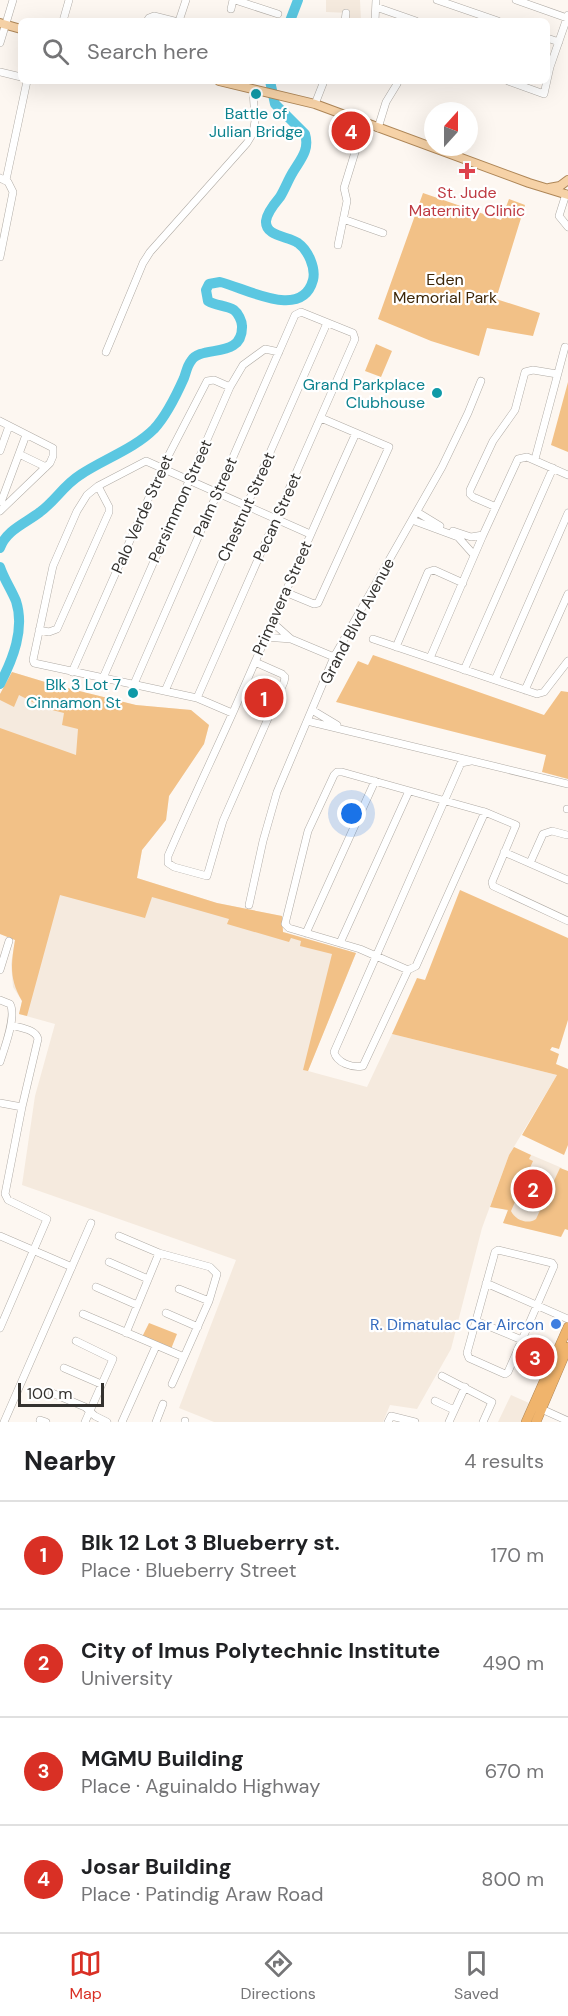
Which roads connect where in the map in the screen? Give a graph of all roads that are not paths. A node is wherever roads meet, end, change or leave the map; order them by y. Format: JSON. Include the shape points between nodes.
{"nodes":[{"id":1,"x":13,"y":0,"type":"edge"},
{"id":2,"x":69,"y":0,"type":"edge"},
{"id":3,"x":186,"y":0,"type":"edge"},
{"id":4,"x":234,"y":0,"type":"edge"},
{"id":5,"x":269,"y":0,"type":"edge"},
{"id":6,"x":437,"y":0,"type":"edge"},
{"id":7,"x":516,"y":0,"type":"edge"},
{"id":8,"x":376,"y":4,"type":"edge"},
{"id":9,"x":231,"y":9,"type":"dead end"},
{"id":10,"x":267,"y":10,"type":"junction"},
{"id":11,"x":278,"y":14,"type":"dead end"},
{"id":12,"x":567,"y":16,"type":"edge"},
{"id":13,"x":64,"y":18,"type":"edge"},
{"id":14,"x":180,"y":18,"type":"edge"},
{"id":15,"x":409,"y":18,"type":"edge"},
{"id":16,"x":489,"y":18,"type":"edge"},
{"id":17,"x":3,"y":24,"type":"edge"},
{"id":18,"x":18,"y":28,"type":"edge"},
{"id":19,"x":550,"y":39,"type":"edge"},
{"id":20,"x":559,"y":42,"type":"junction"},
{"id":21,"x":0,"y":43,"type":"edge"},
{"id":22,"x":550,"y":64,"type":"edge"},
{"id":23,"x":0,"y":72,"type":"edge"},
{"id":24,"x":18,"y":76,"type":"edge"},
{"id":25,"x":26,"y":84,"type":"edge"},
{"id":26,"x":233,"y":84,"type":"edge"},
{"id":27,"x":323,"y":84,"type":"edge"},
{"id":28,"x":397,"y":84,"type":"dead end"},
{"id":29,"x":516,"y":84,"type":"edge"},
{"id":30,"x":546,"y":84,"type":"edge"},
{"id":31,"x":256,"y":90,"type":"junction"},
{"id":32,"x":315,"y":104,"type":"junction"},
{"id":33,"x":364,"y":123,"type":"junction"},
{"id":34,"x":378,"y":128,"type":"junction"},
{"id":35,"x":3,"y":179,"type":"edge"},
{"id":36,"x":568,"y":180,"type":"edge"},
{"id":37,"x":546,"y":188,"type":"junction"},
{"id":38,"x":567,"y":193,"type":"edge"},
{"id":39,"x":344,"y":219,"type":"junction"},
{"id":40,"x":568,"y":227,"type":"edge"},
{"id":41,"x":383,"y":233,"type":"dead end"},
{"id":42,"x":338,"y":245,"type":"dead end"},
{"id":43,"x":0,"y":257,"type":"edge"},
{"id":44,"x":327,"y":323,"type":"junction"},
{"id":45,"x":565,"y":347,"type":"dead end"},
{"id":46,"x":106,"y":352,"type":"dead end"},
{"id":47,"x":279,"y":352,"type":"junction"},
{"id":48,"x":557,"y":374,"type":"junction"},
{"id":49,"x":481,"y":381,"type":"dead end"},
{"id":50,"x":230,"y":387,"type":"junction"},
{"id":51,"x":321,"y":418,"type":"junction"},
{"id":52,"x":0,"y":421,"type":"edge"},
{"id":53,"x":9,"y":426,"type":"junction"},
{"id":54,"x":356,"y":433,"type":"junction"},
{"id":55,"x":26,"y":435,"type":"junction"},
{"id":56,"x":0,"y":451,"type":"edge"},
{"id":57,"x":19,"y":454,"type":"junction"},
{"id":58,"x":535,"y":459,"type":"junction"},
{"id":59,"x":46,"y":467,"type":"junction"},
{"id":60,"x":162,"y":468,"type":"junction"},
{"id":61,"x":553,"y":468,"type":"junction"},
{"id":62,"x":568,"y":475,"type":"edge"},
{"id":63,"x":190,"y":480,"type":"junction"},
{"id":64,"x":98,"y":486,"type":"junction"},
{"id":65,"x":217,"y":492,"type":"junction"},
{"id":66,"x":2,"y":502,"type":"edge"},
{"id":67,"x":246,"y":505,"type":"junction"},
{"id":68,"x":496,"y":507,"type":"junction"},
{"id":69,"x":0,"y":511,"type":"edge"},
{"id":70,"x":417,"y":512,"type":"junction"},
{"id":71,"x":568,"y":513,"type":"edge"},
{"id":72,"x":276,"y":519,"type":"junction"},
{"id":73,"x":412,"y":520,"type":"junction"},
{"id":74,"x":448,"y":531,"type":"junction"},
{"id":75,"x":310,"y":534,"type":"junction"},
{"id":76,"x":483,"y":536,"type":"junction"},
{"id":77,"x":474,"y":555,"type":"junction"},
{"id":78,"x":463,"y":583,"type":"junction"},
{"id":79,"x":285,"y":592,"type":"junction"},
{"id":80,"x":568,"y":594,"type":"edge"},
{"id":81,"x":272,"y":622,"type":"junction"},
{"id":82,"x":39,"y":630,"type":"junction"},
{"id":83,"x":265,"y":637,"type":"junction"},
{"id":84,"x":291,"y":639,"type":"junction"},
{"id":85,"x":373,"y":639,"type":"dead end"},
{"id":86,"x":396,"y":647,"type":"junction"},
{"id":87,"x":334,"y":657,"type":"junction"},
{"id":88,"x":430,"y":658,"type":"junction"},
{"id":89,"x":568,"y":661,"type":"edge"},
{"id":90,"x":255,"y":662,"type":"junction"},
{"id":91,"x":464,"y":670,"type":"junction"},
{"id":92,"x":72,"y":672,"type":"junction"},
{"id":93,"x":559,"y":675,"type":"junction"},
{"id":94,"x":568,"y":677,"type":"edge"},
{"id":95,"x":103,"y":678,"type":"junction"},
{"id":96,"x":495,"y":680,"type":"junction"},
{"id":97,"x":134,"y":684,"type":"junction"},
{"id":98,"x":525,"y":690,"type":"junction"},
{"id":99,"x":165,"y":691,"type":"junction"},
{"id":100,"x":197,"y":698,"type":"junction"},
{"id":101,"x":312,"y":710,"type":"junction"},
{"id":102,"x":232,"y":713,"type":"junction"},
{"id":103,"x":307,"y":721,"type":"junction"},
{"id":104,"x":347,"y":730,"type":"junction"},
{"id":105,"x":471,"y":761,"type":"junction"},
{"id":106,"x":375,"y":781,"type":"junction"},
{"id":107,"x":568,"y":784,"type":"edge"},
{"id":108,"x":409,"y":791,"type":"junction"},
{"id":109,"x":445,"y":800,"type":"junction"},
{"id":110,"x":484,"y":812,"type":"junction"},
{"id":111,"x":567,"y":835,"type":"edge"},
{"id":112,"x":504,"y":852,"type":"junction"},
{"id":113,"x":530,"y":863,"type":"junction"},
{"id":114,"x":568,"y":880,"type":"edge"},
{"id":115,"x":249,"y":906,"type":"dead end"},
{"id":116,"x":568,"y":921,"type":"edge"},
{"id":117,"x":306,"y":933,"type":"junction"},
{"id":118,"x":9,"y":941,"type":"dead end"},
{"id":119,"x":340,"y":943,"type":"junction"},
{"id":120,"x":3,"y":950,"type":"edge"},
{"id":121,"x":376,"y":955,"type":"junction"},
{"id":122,"x":0,"y":970,"type":"edge"},
{"id":123,"x":408,"y":970,"type":"junction"},
{"id":124,"x":0,"y":1000,"type":"edge"},
{"id":125,"x":11,"y":1025,"type":"junction"},
{"id":126,"x":0,"y":1062,"type":"edge"},
{"id":127,"x":0,"y":1102,"type":"edge"},
{"id":128,"x":22,"y":1107,"type":"junction"},
{"id":129,"x":91,"y":1223,"type":"dead end"},
{"id":130,"x":0,"y":1236,"type":"edge"},
{"id":131,"x":119,"y":1236,"type":"dead end"},
{"id":132,"x":34,"y":1250,"type":"junction"},
{"id":133,"x":159,"y":1253,"type":"junction"},
{"id":134,"x":109,"y":1262,"type":"dead end"},
{"id":135,"x":72,"y":1267,"type":"junction"},
{"id":136,"x":148,"y":1280,"type":"junction"},
{"id":137,"x":486,"y":1283,"type":"junction"},
{"id":138,"x":96,"y":1287,"type":"dead end"},
{"id":139,"x":179,"y":1289,"type":"dead end"},
{"id":140,"x":209,"y":1301,"type":"junction"},
{"id":141,"x":137,"y":1305,"type":"junction"},
{"id":142,"x":537,"y":1306,"type":"junction"},
{"id":143,"x":166,"y":1313,"type":"dead end"},
{"id":144,"x":83,"y":1314,"type":"dead end"},
{"id":145,"x":568,"y":1319,"type":"edge"},
{"id":146,"x":476,"y":1321,"type":"junction"},
{"id":147,"x":198,"y":1327,"type":"junction"},
{"id":148,"x":568,"y":1327,"type":"edge"},
{"id":149,"x":0,"y":1328,"type":"edge"},
{"id":150,"x":126,"y":1333,"type":"junction"},
{"id":151,"x":522,"y":1340,"type":"junction"},
{"id":152,"x":76,"y":1341,"type":"dead end"},
{"id":153,"x":156,"y":1346,"type":"junction"},
{"id":154,"x":568,"y":1347,"type":"edge"},
{"id":155,"x":184,"y":1358,"type":"junction"},
{"id":156,"x":64,"y":1368,"type":"dead end"},
{"id":157,"x":442,"y":1376,"type":"dead end"},
{"id":158,"x":549,"y":1381,"type":"junction"},
{"id":159,"x":101,"y":1384,"type":"junction"},
{"id":160,"x":171,"y":1384,"type":"dead end"},
{"id":161,"x":465,"y":1387,"type":"junction"},
{"id":162,"x":52,"y":1394,"type":"dead end"},
{"id":163,"x":435,"y":1401,"type":"dead end"},
{"id":164,"x":163,"y":1404,"type":"dead end"},
{"id":165,"x":538,"y":1407,"type":"junction"},
{"id":166,"x":454,"y":1410,"type":"junction"},
{"id":167,"x":90,"y":1411,"type":"junction"},
{"id":168,"x":568,"y":1421,"type":"edge"},
{"id":169,"x":4,"y":1422,"type":"edge"},
{"id":170,"x":85,"y":1422,"type":"edge"},
{"id":171,"x":107,"y":1422,"type":"edge"},
{"id":172,"x":122,"y":1422,"type":"edge"},
{"id":173,"x":156,"y":1422,"type":"edge"},
{"id":174,"x":388,"y":1422,"type":"edge"},
{"id":175,"x":415,"y":1422,"type":"edge"},
{"id":176,"x":449,"y":1422,"type":"edge"},
{"id":177,"x":483,"y":1422,"type":"edge"},
{"id":178,"x":526,"y":1422,"type":"edge"},
{"id":179,"x":536,"y":1422,"type":"edge"}],
"edges":[{"from":1,"to":17,"type":"street"},
{"from":2,"to":13,"type":"street"},
{"from":3,"to":14,"type":"street"},
{"from":4,"to":9,"type":"street"},
{"from":4,"to":10,"type":"street"},
{"from":5,"to":10,"type":"street"},
{"from":6,"to":16,"type":"street"},
{"from":7,"to":12,"type":"street"},
{"from":8,"to":15,"type":"street"},
{"from":10,"to":11,"type":"street"},
{"from":12,"to":20,"type":"street"},
{"from":17,"to":18,"type":"main road"},
{"from":17,"to":21,"type":"street"},
{"from":19,"to":20,"type":"street"},
{"from":20,"to":22,"type":"street"},
{"from":23,"to":24,"type":"street"},
{"from":25,"to":35,"type":"street"},
{"from":26,"to":31,"type":"main road"},
{"from":27,"to":32,"type":"street"},
{"from":28,"to":34,"type":"street"},
{"from":29,"to":30,"type":"street","via":[[544,94]]},
{"from":31,"to":32,"type":"main road"},
{"from":31,"to":46,"type":"street","via":[[253,133],[150,252]]},
{"from":32,"to":33,"type":"main road"},
{"from":33,"to":34,"type":"main road"},
{"from":33,"to":39,"type":"street","via":[[344,188]]},
{"from":34,"to":37,"type":"main road"},
{"from":35,"to":43,"type":"street","via":[[12,188],[13,197]]},
{"from":36,"to":37,"type":"main road"},
{"from":37,"to":38,"type":"main road"},
{"from":38,"to":40,"type":"street","via":[[559,216]]},
{"from":39,"to":41,"type":"street"},
{"from":39,"to":42,"type":"street"},
{"from":44,"to":47,"type":"street","name":"Palm Street","via":[[298,313]]},
{"from":44,"to":51,"type":"street","name":"Pecan Street","via":[[355,335]]},
{"from":44,"to":67,"type":"street","name":"Chestnut Street"},
{"from":45,"to":48,"type":"street"},
{"from":47,"to":50,"type":"street","name":"Persimmon Street","via":[[265,349],[243,364]]},
{"from":47,"to":65,"type":"street","name":"Palm Street"},
{"from":48,"to":58,"type":"street"},
{"from":48,"to":68,"type":"street","via":[[529,370],[515,410],[493,441],[470,489],[473,497]]},
{"from":49,"to":70,"type":"street","name":"Grand Blvd Avenue"},
{"from":50,"to":60,"type":"street","name":"Palo Verde Street","via":[[207,381]]},
{"from":50,"to":63,"type":"street","name":"Persimmon Street"},
{"from":51,"to":54,"type":"street"},
{"from":51,"to":72,"type":"street","name":"Pecan Street"},
{"from":52,"to":53,"type":"street"},
{"from":53,"to":55,"type":"street"},
{"from":53,"to":56,"type":"street"},
{"from":54,"to":75,"type":"street","name":"Primavera Street"},
{"from":54,"to":79,"type":"street","via":[[389,447],[318,603]]},
{"from":55,"to":57,"type":"street"},
{"from":55,"to":59,"type":"street","via":[[52,448],[53,456]]},
{"from":57,"to":59,"type":"street"},
{"from":57,"to":66,"type":"street"},
{"from":58,"to":61,"type":"street"},
{"from":58,"to":68,"type":"street","via":[[518,459]]},
{"from":59,"to":66,"type":"street"},
{"from":60,"to":63,"type":"street"},
{"from":60,"to":64,"type":"street","via":[[142,462]]},
{"from":60,"to":92,"type":"street","name":"Palo Verde Street"},
{"from":61,"to":62,"type":"street"},
{"from":61,"to":91,"type":"street"},
{"from":63,"to":65,"type":"street"},
{"from":63,"to":95,"type":"street","name":"Persimmon Street"},
{"from":64,"to":82,"type":"street","via":[[77,511],[53,566]]},
{"from":64,"to":82,"type":"street","via":[[109,512],[57,629]]},
{"from":65,"to":67,"type":"street"},
{"from":65,"to":97,"type":"street","name":"Palm Street"},
{"from":66,"to":69,"type":"street"},
{"from":67,"to":72,"type":"street"},
{"from":67,"to":99,"type":"street","name":"Chestnut Street"},
{"from":68,"to":76,"type":"street"},
{"from":70,"to":73,"type":"street","name":"Grand Blvd Avenue"},
{"from":70,"to":74,"type":"street"},
{"from":71,"to":96,"type":"street"},
{"from":72,"to":75,"type":"street"},
{"from":72,"to":100,"type":"street","name":"Pecan Street"},
{"from":73,"to":74,"type":"street"},
{"from":73,"to":87,"type":"street","name":"Grand Blvd Avenue"},
{"from":74,"to":76,"type":"street"},
{"from":74,"to":77,"type":"street"},
{"from":75,"to":79,"type":"street","name":"Primavera Street"},
{"from":76,"to":77,"type":"street"},
{"from":77,"to":78,"type":"street"},
{"from":78,"to":86,"type":"street","via":[[430,570]]},
{"from":78,"to":88,"type":"street"},
{"from":79,"to":81,"type":"street","name":"Primavera Street"},
{"from":80,"to":98,"type":"street"},
{"from":81,"to":83,"type":"street","name":"Primavera Street"},
{"from":81,"to":84,"type":"street"},
{"from":82,"to":92,"type":"street","via":[[34,663]]},
{"from":83,"to":84,"type":"street"},
{"from":83,"to":90,"type":"street","name":"Primavera Street"},
{"from":84,"to":87,"type":"street"},
{"from":85,"to":86,"type":"street"},
{"from":86,"to":88,"type":"street"},
{"from":87,"to":101,"type":"street","name":"Grand Blvd Avenue"},
{"from":88,"to":91,"type":"street"},
{"from":89,"to":93,"type":"street"},
{"from":90,"to":102,"type":"street","name":"Primavera Street"},
{"from":90,"to":102,"type":"street","name":"Primavera Street","via":[[285,677],[223,821],[207,876],[174,867],[168,863],[168,856]]},
{"from":91,"to":96,"type":"street"},
{"from":92,"to":95,"type":"street"},
{"from":93,"to":94,"type":"street"},
{"from":93,"to":98,"type":"street","via":[[542,694]]},
{"from":95,"to":97,"type":"street"},
{"from":96,"to":98,"type":"street"},
{"from":97,"to":99,"type":"street"},
{"from":99,"to":100,"type":"street"},
{"from":100,"to":102,"type":"street"},
{"from":101,"to":103,"type":"street","name":"Grand Blvd Avenue"},
{"from":101,"to":104,"type":"street"},
{"from":103,"to":104,"type":"street"},
{"from":103,"to":115,"type":"street","name":"Grand Blvd Avenue","via":[[277,792]]},
{"from":104,"to":105,"type":"street"},
{"from":105,"to":107,"type":"street"},
{"from":105,"to":109,"type":"street","via":[[461,763]]},
{"from":106,"to":108,"type":"street"},
{"from":106,"to":117,"type":"street"},
{"from":106,"to":117,"type":"street","via":[[337,772],[308,831],[285,924]]},
{"from":108,"to":109,"type":"street"},
{"from":108,"to":119,"type":"street"},
{"from":109,"to":110,"type":"street"},
{"from":109,"to":121,"type":"street"},
{"from":110,"to":112,"type":"street","via":[[516,825]]},
{"from":110,"to":123,"type":"street","via":[[416,966]]},
{"from":111,"to":113,"type":"street","via":[[552,831],[543,834]]},
{"from":112,"to":113,"type":"street"},
{"from":112,"to":116,"type":"street","via":[[493,886]]},
{"from":113,"to":114,"type":"street"},
{"from":117,"to":119,"type":"street"},
{"from":118,"to":120,"type":"street"},
{"from":119,"to":121,"type":"street"},
{"from":120,"to":122,"type":"street"},
{"from":121,"to":123,"type":"street"},
{"from":121,"to":123,"type":"street","via":[[333,1052],[347,1065],[363,1066]]},
{"from":124,"to":125,"type":"street","via":[[12,1006]]},
{"from":125,"to":126,"type":"street"},
{"from":125,"to":128,"type":"street","via":[[34,1032],[38,1039]]},
{"from":127,"to":128,"type":"street"},
{"from":128,"to":132,"type":"street","via":[[5,1194],[8,1200],[47,1219]]},
{"from":129,"to":135,"type":"street"},
{"from":130,"to":132,"type":"street"},
{"from":131,"to":133,"type":"street"},
{"from":132,"to":135,"type":"street"},
{"from":132,"to":149,"type":"street"},
{"from":133,"to":136,"type":"street"},
{"from":133,"to":140,"type":"street","via":[[210,1267],[217,1274]]},
{"from":134,"to":136,"type":"street"},
{"from":135,"to":169,"type":"street"},
{"from":136,"to":141,"type":"street"},
{"from":137,"to":142,"type":"street"},
{"from":137,"to":142,"type":"street","via":[[496,1250],[552,1263],[554,1267]]},
{"from":137,"to":146,"type":"street"},
{"from":138,"to":141,"type":"street"},
{"from":139,"to":140,"type":"street"},
{"from":140,"to":147,"type":"street"},
{"from":141,"to":150,"type":"street"},
{"from":142,"to":145,"type":"street"},
{"from":142,"to":151,"type":"street"},
{"from":143,"to":147,"type":"street"},
{"from":144,"to":150,"type":"street"},
{"from":146,"to":151,"type":"street"},
{"from":146,"to":151,"type":"street","via":[[468,1355],[504,1374]]},
{"from":147,"to":155,"type":"street"},
{"from":148,"to":158,"type":"highway"},
{"from":150,"to":153,"type":"street"},
{"from":152,"to":159,"type":"street","via":[[113,1359]]},
{"from":153,"to":155,"type":"street"},
{"from":153,"to":172,"type":"street"},
{"from":154,"to":158,"type":"highway"},
{"from":155,"to":160,"type":"street"},
{"from":156,"to":159,"type":"street"},
{"from":157,"to":161,"type":"street"},
{"from":158,"to":165,"type":"highway"},
{"from":159,"to":167,"type":"street"},
{"from":161,"to":166,"type":"street"},
{"from":161,"to":177,"type":"street","via":[[492,1402]]},
{"from":162,"to":167,"type":"street"},
{"from":163,"to":166,"type":"street"},
{"from":164,"to":173,"type":"street"},
{"from":165,"to":168,"type":"street"},
{"from":165,"to":178,"type":"highway"},
{"from":165,"to":179,"type":"highway"},
{"from":166,"to":176,"type":"street"},
{"from":167,"to":170,"type":"street"},
{"from":167,"to":171,"type":"street"},
{"from":174,"to":175,"type":"street","via":[[391,1416]]}]}
